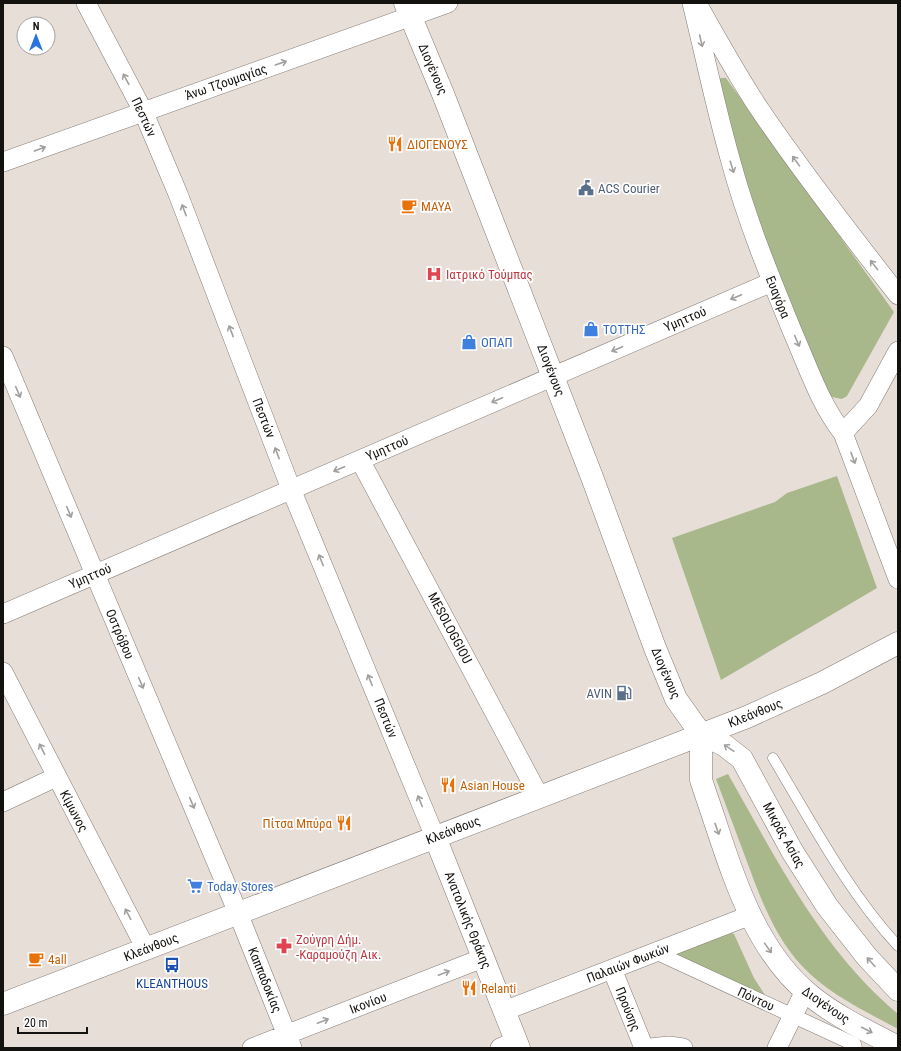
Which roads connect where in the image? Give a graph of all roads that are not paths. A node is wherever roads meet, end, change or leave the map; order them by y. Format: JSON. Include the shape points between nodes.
{"nodes":[{"id":1,"x":86,"y":3,"type":"edge"},
{"id":2,"x":448,"y":3,"type":"edge"},
{"id":3,"x":692,"y":3,"type":"edge"},
{"id":4,"x":697,"y":3,"type":"edge"},
{"id":5,"x":408,"y":10,"type":"edge"},
{"id":6,"x":143,"y":111,"type":"junction"},
{"id":7,"x":3,"y":162,"type":"edge"},
{"id":8,"x":772,"y":282,"type":"junction"},
{"id":9,"x":898,"y":295,"type":"edge"},
{"id":10,"x":898,"y":351,"type":"edge"},
{"id":11,"x":3,"y":356,"type":"edge"},
{"id":12,"x":554,"y":376,"type":"junction"},
{"id":13,"x":844,"y":433,"type":"junction"},
{"id":14,"x":360,"y":460,"type":"junction"},
{"id":15,"x":291,"y":489,"type":"junction"},
{"id":16,"x":95,"y":574,"type":"junction"},
{"id":17,"x":898,"y":579,"type":"edge"},
{"id":18,"x":3,"y":614,"type":"edge"},
{"id":19,"x":898,"y":643,"type":"edge"},
{"id":20,"x":3,"y":672,"type":"edge"},
{"id":21,"x":701,"y":734,"type":"junction"},
{"id":22,"x":773,"y":758,"type":"dead end"},
{"id":23,"x":56,"y":777,"type":"junction"},
{"id":24,"x":539,"y":796,"type":"junction"},
{"id":25,"x":3,"y":802,"type":"edge"},
{"id":26,"x":435,"y":837,"type":"junction"},
{"id":27,"x":238,"y":912,"type":"junction"},
{"id":28,"x":751,"y":915,"type":"junction"},
{"id":29,"x":898,"y":946,"type":"edge"},
{"id":30,"x":146,"y":948,"type":"junction"},
{"id":31,"x":655,"y":952,"type":"junction"},
{"id":32,"x":483,"y":958,"type":"junction"},
{"id":33,"x":612,"y":969,"type":"junction"},
{"id":34,"x":898,"y":990,"type":"edge"},
{"id":35,"x":805,"y":991,"type":"junction"},
{"id":36,"x":3,"y":1004,"type":"edge"},
{"id":37,"x":504,"y":1011,"type":"junction"},
{"id":38,"x":793,"y":1016,"type":"junction"},
{"id":39,"x":289,"y":1041,"type":"edge"},
{"id":40,"x":512,"y":1046,"type":"edge"},
{"id":41,"x":898,"y":1046,"type":"edge"},
{"id":42,"x":252,"y":1048,"type":"edge"},
{"id":43,"x":644,"y":1048,"type":"edge"},
{"id":44,"x":650,"y":1048,"type":"edge"},
{"id":45,"x":683,"y":1048,"type":"edge"},
{"id":46,"x":777,"y":1048,"type":"edge"},
{"id":47,"x":855,"y":1048,"type":"edge"}],
"edges":[{"from":6,"to":1,"type":"street","name":"Πεστών","one_way":true},
{"from":2,"to":5,"type":"street","name":"Άνω Τζουμαγίας"},
{"from":3,"to":8,"type":"street","name":"Ευαγόρα","one_way":true,"via":[[731,162]]},
{"from":9,"to":4,"type":"street","one_way":true,"via":[[849,233],[758,106],[734,70]]},
{"from":6,"to":5,"type":"street","name":"Άνω Τζουμαγίας","one_way":true},
{"from":5,"to":12,"type":"street","name":"Διογένους","via":[[444,94]]},
{"from":7,"to":6,"type":"street","name":"Άνω Τζουμαγίας","one_way":true},
{"from":15,"to":6,"type":"street","name":"Πεστών","one_way":true,"via":[[178,194]]},
{"from":8,"to":12,"type":"street","name":"Υμηττού","one_way":true},
{"from":8,"to":13,"type":"street","name":"Ευαγόρα","one_way":true,"via":[[818,392],[832,419]]},
{"from":10,"to":13,"type":"street","via":[[868,406]]},
{"from":11,"to":16,"type":"street","name":"Οστρόβου","one_way":true},
{"from":12,"to":14,"type":"street","name":"Υμηττού","one_way":true},
{"from":12,"to":21,"type":"street","name":"Διογένους","via":[[658,655],[681,708]]},
{"from":13,"to":17,"type":"street","name":"Ευαγόρα","one_way":true},
{"from":14,"to":15,"type":"street","name":"Υμηττού","one_way":true},
{"from":14,"to":24,"type":"street","name":"MESOLOGGIOU"},
{"from":15,"to":16,"type":"street","name":"Υμηττού"},
{"from":26,"to":15,"type":"street","name":"Πεστών","one_way":true},
{"from":16,"to":18,"type":"street","name":"Υμηττού"},
{"from":16,"to":27,"type":"street","name":"Οστρόβου","one_way":true},
{"from":19,"to":21,"type":"street","name":"Κλεάνθους","via":[[787,700]]},
{"from":23,"to":20,"type":"street","name":"Κίμωνος","one_way":true},
{"from":21,"to":24,"type":"street","name":"Κλεάνθους"},
{"from":21,"to":28,"type":"street","name":"Διογένους","one_way":true,"via":[[701,780],[704,792]]},
{"from":34,"to":21,"type":"street","name":"Μικράς Ασίας","one_way":true,"via":[[858,946],[827,906],[792,851],[742,759],[724,745]]},
{"from":22,"to":29,"type":"lane","via":[[844,876]]},
{"from":23,"to":25,"type":"street"},
{"from":30,"to":23,"type":"street","name":"Κίμωνος","one_way":true},
{"from":24,"to":26,"type":"street","name":"Κλεάνθους"},
{"from":26,"to":27,"type":"street","name":"Κλεάνθους"},
{"from":26,"to":32,"type":"street","name":"Ανατολικής Θράκης"},
{"from":27,"to":30,"type":"street","name":"Κλεάνθους"},
{"from":27,"to":39,"type":"street","name":"Καππαδοκίας"},
{"from":28,"to":31,"type":"street","name":"Παλαιών Φωκών"},
{"from":28,"to":35,"type":"street","name":"Διογένους","one_way":true,"via":[[778,962]]},
{"from":30,"to":36,"type":"street","name":"Κλεάνθους"},
{"from":31,"to":33,"type":"street","name":"Παλαιών Φωκών"},
{"from":31,"to":38,"type":"street","name":"Πόντου"},
{"from":32,"to":37,"type":"street","name":"Ανατολικής Θράκης"},
{"from":39,"to":32,"type":"street","name":"Ικονίου","one_way":true},
{"from":33,"to":37,"type":"street","name":"Παλαιών Φωκών"},
{"from":33,"to":43,"type":"street","name":"Προύσης"},
{"from":35,"to":38,"type":"street"},
{"from":35,"to":41,"type":"street","name":"Διογένους","one_way":true,"via":[[838,1014]]},
{"from":37,"to":40,"type":"street","name":"Ανατολικής Θράκης"},
{"from":38,"to":46,"type":"street"},
{"from":38,"to":47,"type":"street","name":"Πόντου","via":[[854,1044]]},
{"from":39,"to":42,"type":"street","name":"Ικονίου"},
{"from":44,"to":45,"type":"street"}]}
